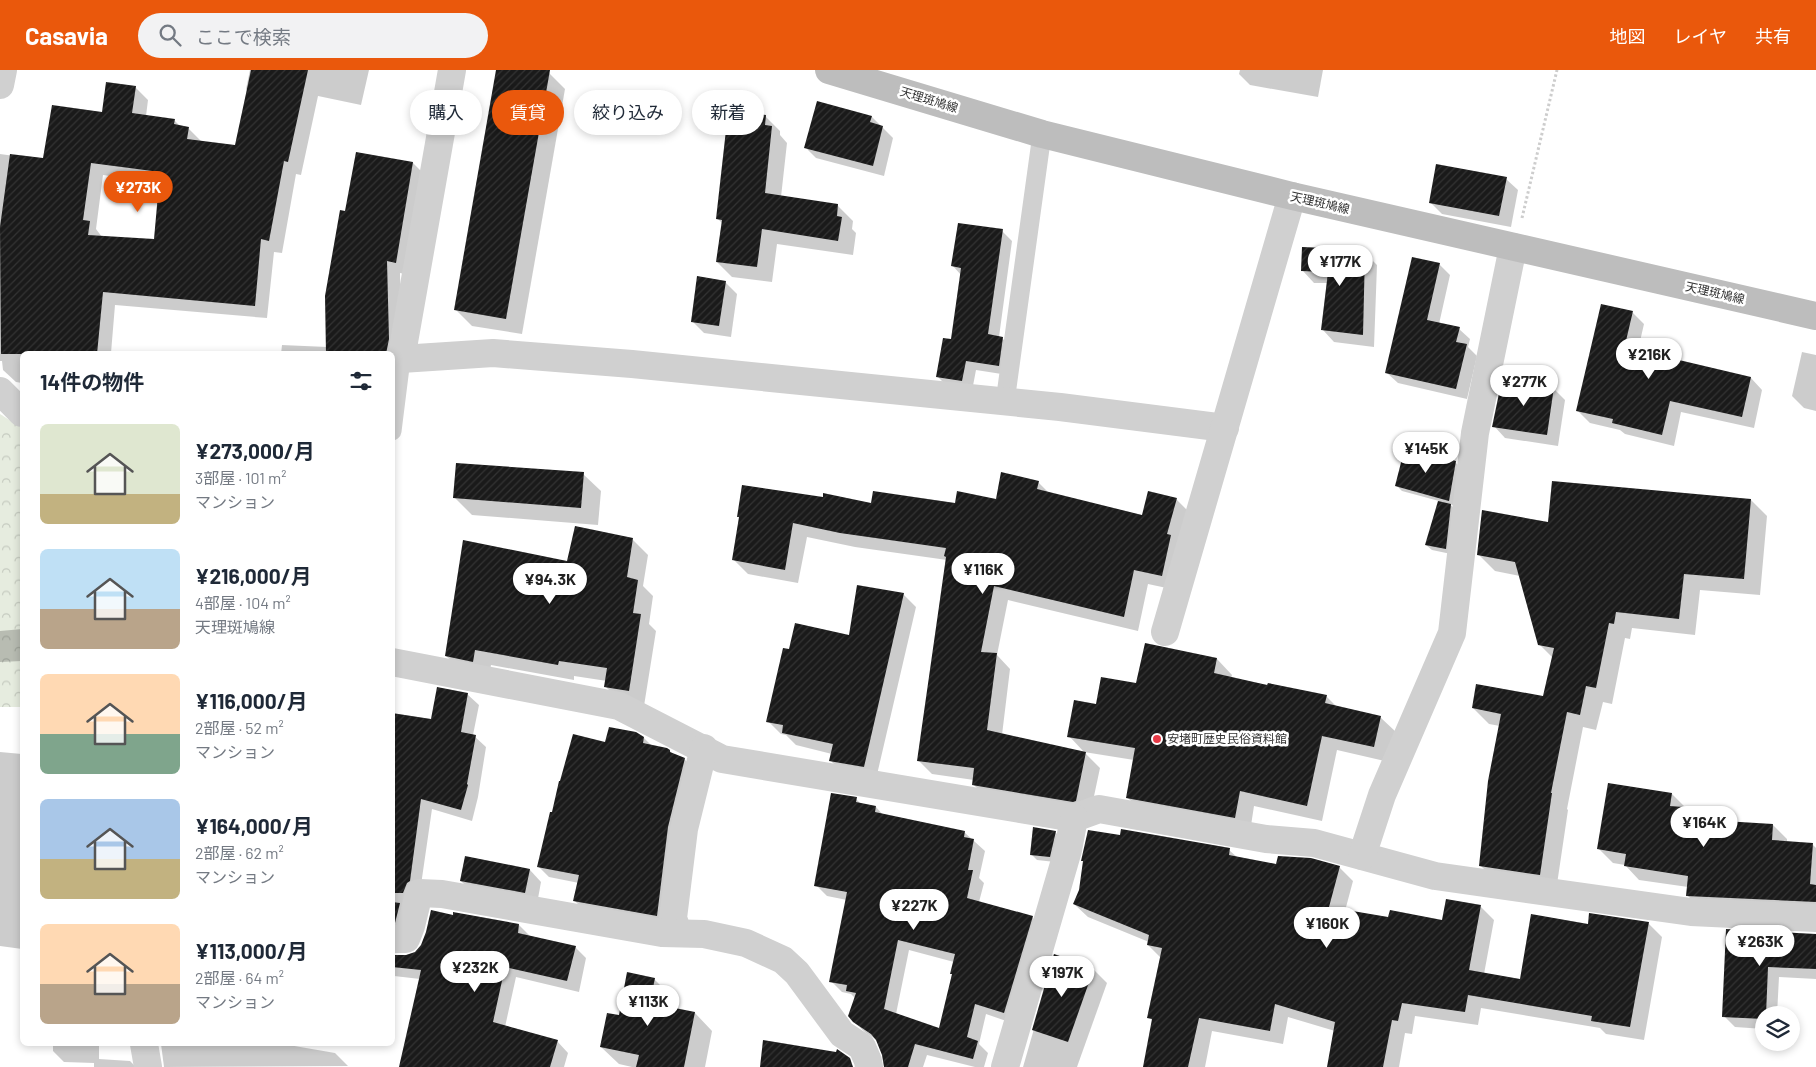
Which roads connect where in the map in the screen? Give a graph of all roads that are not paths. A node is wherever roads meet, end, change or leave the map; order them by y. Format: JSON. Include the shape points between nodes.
{"nodes":[{"id":1,"x":3,"y":70,"type":"edge"},
{"id":2,"x":452,"y":70,"type":"edge"},
{"id":3,"x":829,"y":70,"type":"edge"},
{"id":4,"x":0,"y":85,"type":"edge"},
{"id":5,"x":1042,"y":134,"type":"junction"},
{"id":6,"x":1292,"y":196,"type":"junction"},
{"id":7,"x":1513,"y":247,"type":"junction"},
{"id":8,"x":1816,"y":316,"type":"edge"},
{"id":9,"x":401,"y":359,"type":"junction"},
{"id":10,"x":0,"y":391,"type":"edge"},
{"id":11,"x":1005,"y":402,"type":"junction"},
{"id":12,"x":395,"y":407,"type":"edge"},
{"id":13,"x":20,"y":410,"type":"edge"},
{"id":14,"x":1224,"y":428,"type":"junction"},
{"id":15,"x":1165,"y":632,"type":"dead end"},
{"id":16,"x":395,"y":663,"type":"edge"},
{"id":17,"x":704,"y":748,"type":"junction"},
{"id":18,"x":1074,"y":818,"type":"junction"},
{"id":19,"x":1362,"y":856,"type":"junction"},
{"id":20,"x":1816,"y":918,"type":"edge"},
{"id":21,"x":678,"y":933,"type":"junction"},
{"id":22,"x":395,"y":939,"type":"edge"},
{"id":23,"x":144,"y":1046,"type":"edge"},
{"id":24,"x":148,"y":1067,"type":"edge"},
{"id":25,"x":869,"y":1067,"type":"edge"},
{"id":26,"x":1005,"y":1067,"type":"edge"}],
"edges":[{"from":1,"to":4,"type":"street"},
{"from":2,"to":9,"type":"street"},
{"from":3,"to":5,"type":"main road","name":"天理斑鳩線"},
{"from":5,"to":6,"type":"main road","name":"天理斑鳩線"},
{"from":5,"to":11,"type":"lane"},
{"from":6,"to":7,"type":"main road","name":"天理斑鳩線"},
{"from":6,"to":14,"type":"street"},
{"from":7,"to":8,"type":"main road","name":"天理斑鳩線"},
{"from":7,"to":19,"type":"street","via":[[1474,433],[1452,633],[1382,795]]},
{"from":9,"to":11,"type":"street","via":[[493,353]]},
{"from":9,"to":12,"type":"lane"},
{"from":10,"to":13,"type":"street"},
{"from":11,"to":14,"type":"street"},
{"from":14,"to":15,"type":"street"},
{"from":16,"to":17,"type":"street","via":[[619,706]]},
{"from":17,"to":18,"type":"street","via":[[722,759]]},
{"from":17,"to":21,"type":"street","via":[[683,839],[673,918]]},
{"from":18,"to":19,"type":"street","via":[[1099,809],[1266,839],[1314,843]]},
{"from":18,"to":26,"type":"street","via":[[1068,850]]},
{"from":19,"to":20,"type":"street","via":[[1434,876],[1682,910]]},
{"from":21,"to":22,"type":"street","via":[[662,933],[442,894],[418,893],[406,940]]},
{"from":21,"to":25,"type":"street","via":[[704,934],[746,943],[783,960],[797,972],[842,1034],[862,1047]]},
{"from":23,"to":24,"type":"street"}]}
